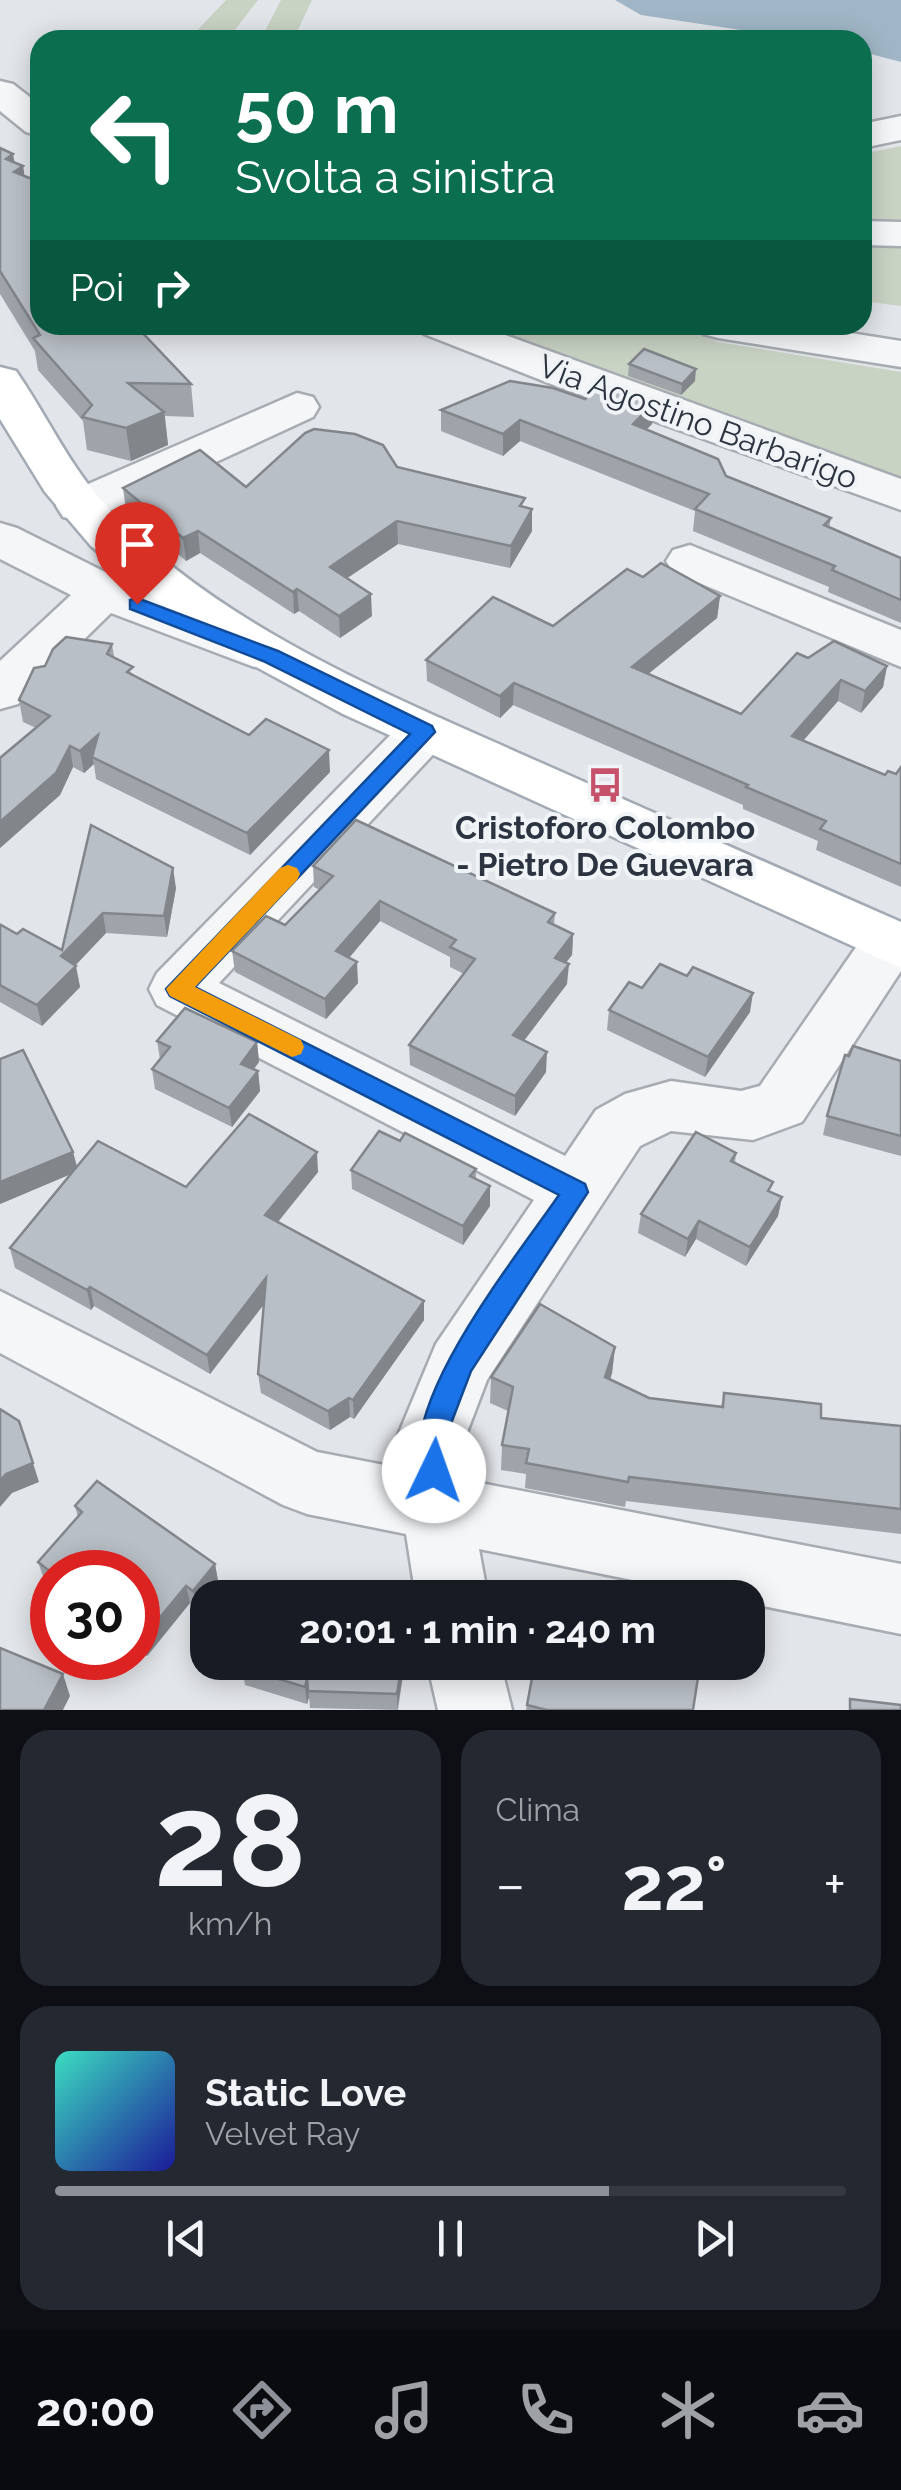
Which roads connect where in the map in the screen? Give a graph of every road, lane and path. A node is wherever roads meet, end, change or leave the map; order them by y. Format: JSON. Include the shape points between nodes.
{"nodes":[{"id":1,"x":0,"y":87,"type":"edge"},
{"id":2,"x":30,"y":92,"type":"edge"},
{"id":3,"x":30,"y":115,"type":"edge"},
{"id":4,"x":901,"y":128,"type":"edge"},
{"id":5,"x":872,"y":134,"type":"edge"},
{"id":6,"x":872,"y":233,"type":"edge"},
{"id":7,"x":901,"y":234,"type":"edge"},
{"id":8,"x":872,"y":311,"type":"edge"},
{"id":9,"x":901,"y":315,"type":"edge"},
{"id":10,"x":466,"y":335,"type":"edge"},
{"id":11,"x":781,"y":335,"type":"edge"},
{"id":12,"x":901,"y":354,"type":"edge"},
{"id":13,"x":0,"y":380,"type":"edge"},
{"id":14,"x":297,"y":407,"type":"dead end"},
{"id":15,"x":901,"y":496,"type":"edge"},
{"id":16,"x":80,"y":506,"type":"junction"},
{"id":17,"x":0,"y":540,"type":"edge"},
{"id":18,"x":690,"y":561,"type":"dead end"},
{"id":19,"x":104,"y":592,"type":"junction"},
{"id":20,"x":901,"y":650,"type":"edge"},
{"id":21,"x":271,"y":656,"type":"junction"},
{"id":22,"x":0,"y":691,"type":"edge"},
{"id":23,"x":424,"y":732,"type":"junction"},
{"id":24,"x":895,"y":944,"type":"edge"},
{"id":25,"x":576,"y":1192,"type":"junction"},
{"id":26,"x":0,"y":1320,"type":"edge"},
{"id":27,"x":436,"y":1508,"type":"junction"},
{"id":28,"x":449,"y":1580,"type":"edge"},
{"id":29,"x":901,"y":1599,"type":"edge"},
{"id":30,"x":468,"y":1680,"type":"edge"},
{"id":31,"x":475,"y":1710,"type":"edge"}],
"edges":[{"from":1,"to":2,"type":"street"},
{"from":1,"to":3,"type":"street"},
{"from":4,"to":5,"type":"street"},
{"from":6,"to":7,"type":"street"},
{"from":8,"to":9,"type":"street"},
{"from":10,"to":15,"type":"street","name":"Via Agostino Barbarigo"},
{"from":11,"to":12,"type":"street"},
{"from":13,"to":16,"type":"main road"},
{"from":14,"to":16,"type":"street"},
{"from":16,"to":21,"type":"main road","via":[[186,600]]},
{"from":17,"to":19,"type":"street"},
{"from":18,"to":20,"type":"street"},
{"from":19,"to":21,"type":"street"},
{"from":19,"to":22,"type":"street"},
{"from":21,"to":23,"type":"main road"},
{"from":23,"to":24,"type":"main road"},
{"from":23,"to":25,"type":"street","via":[[178,989]]},
{"from":24,"to":25,"type":"street","via":[[781,1104],[758,1117],[678,1106],[642,1112],[618,1128]]},
{"from":25,"to":27,"type":"street","via":[[459,1365],[432,1434]]},
{"from":26,"to":27,"type":"street","via":[[307,1482]]},
{"from":27,"to":28,"type":"street"},
{"from":27,"to":29,"type":"street"},
{"from":30,"to":31,"type":"street"}]}
